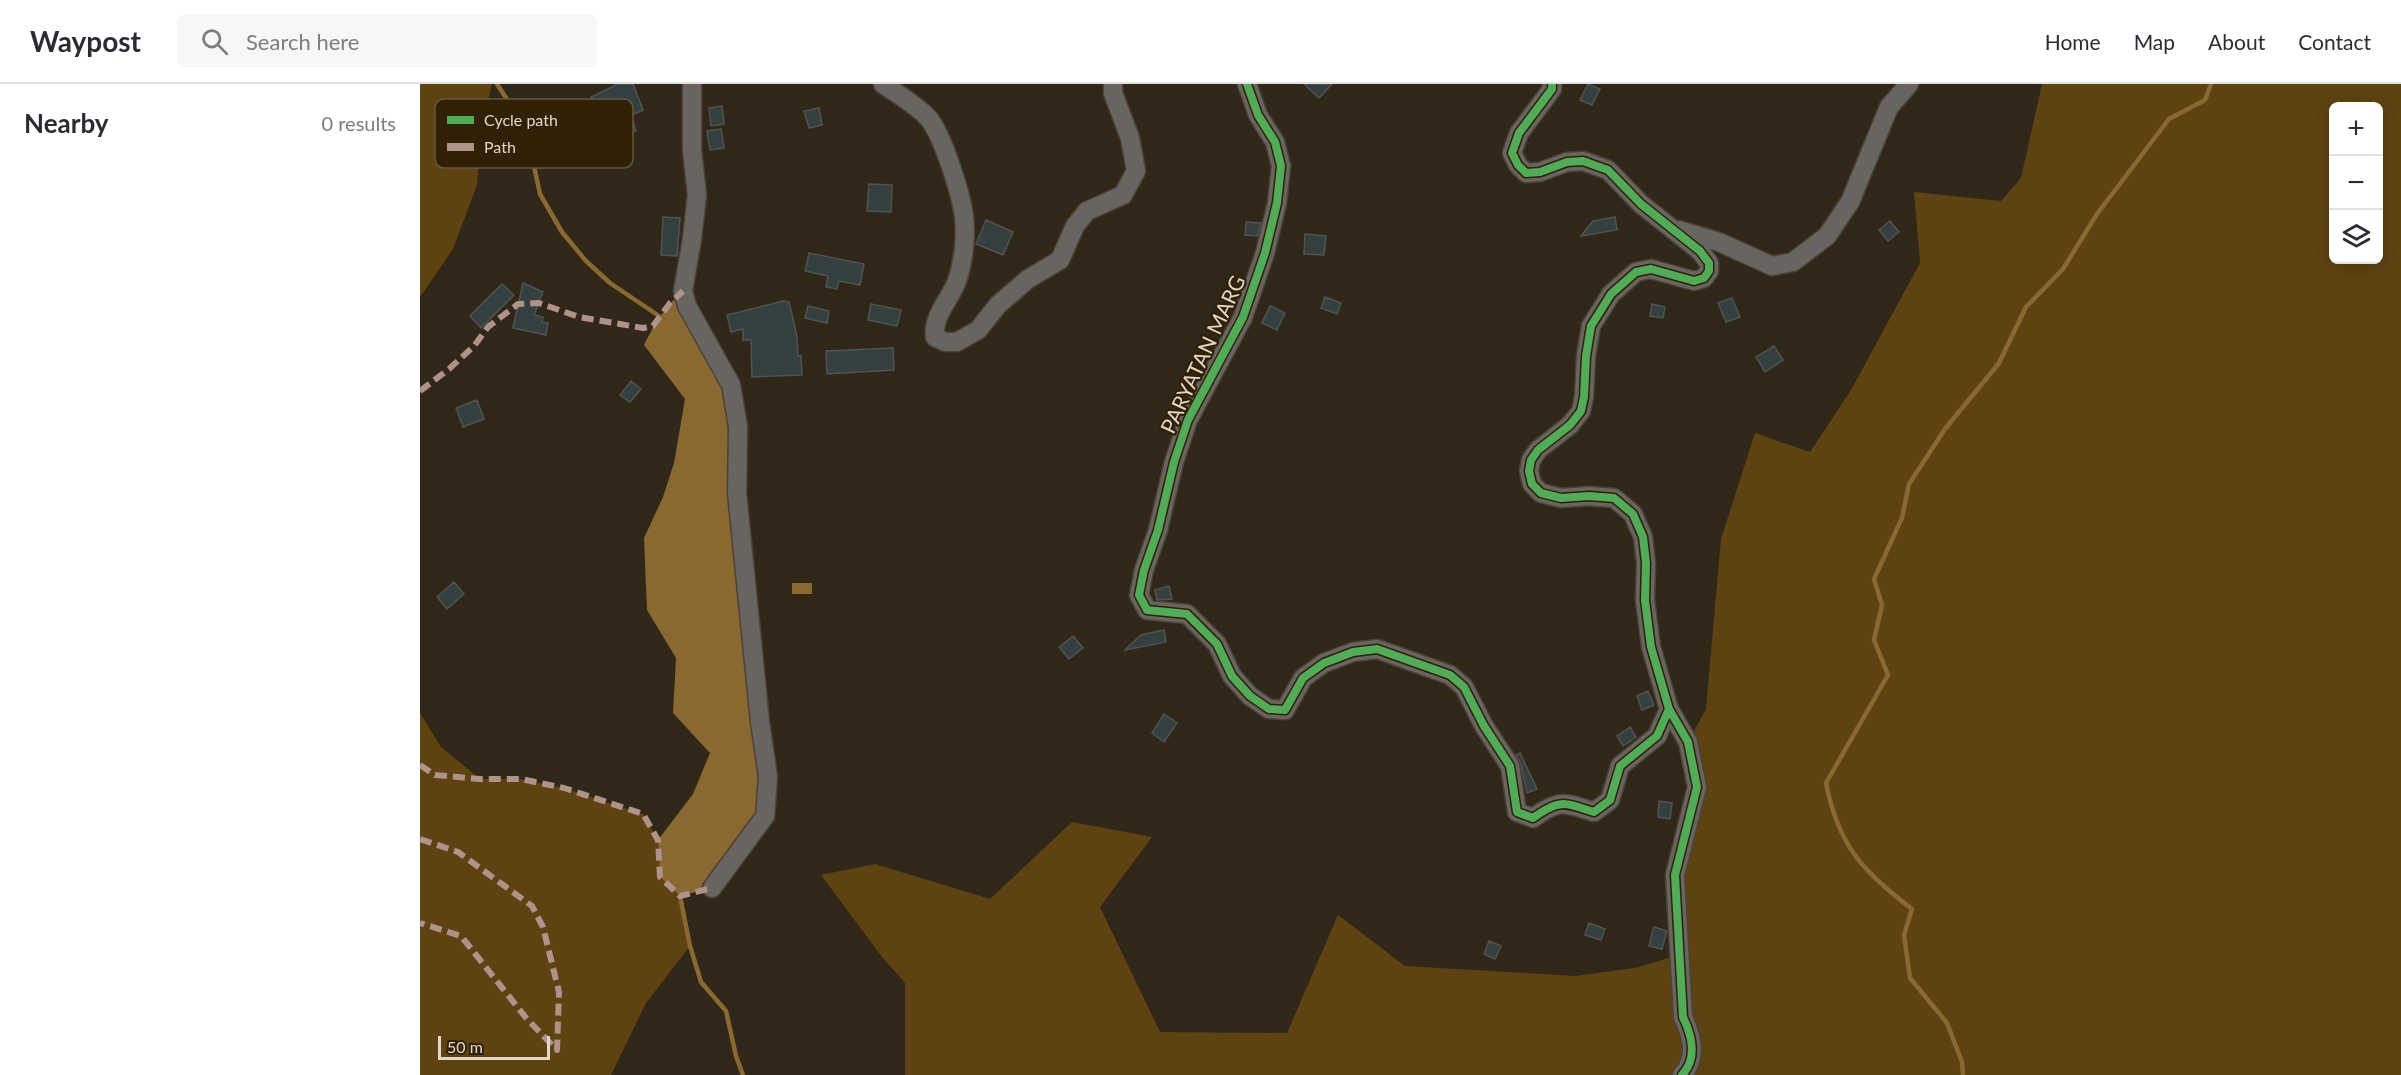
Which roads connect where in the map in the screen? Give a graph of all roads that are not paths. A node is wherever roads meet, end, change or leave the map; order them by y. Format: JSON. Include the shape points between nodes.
{"nodes":[{"id":1,"x":692,"y":84,"type":"edge"},
{"id":2,"x":883,"y":84,"type":"edge"},
{"id":3,"x":1113,"y":84,"type":"edge"},
{"id":4,"x":1247,"y":84,"type":"edge"},
{"id":5,"x":1552,"y":84,"type":"edge"},
{"id":6,"x":1906,"y":85,"type":"edge"},
{"id":7,"x":1674,"y":229,"type":"junction"},
{"id":8,"x":1669,"y":709,"type":"junction"},
{"id":9,"x":712,"y":888,"type":"dead end"},
{"id":10,"x":1682,"y":1075,"type":"edge"}],
"edges":[{"from":1,"to":9,"type":"street","via":[[697,195],[683,291],[687,306],[731,385],[738,427],[737,493],[768,777],[765,816]]},
{"from":2,"to":3,"type":"street","via":[[929,118],[943,145],[963,211],[964,260],[954,291],[934,329],[934,337],[945,342],[957,342],[978,330],[1021,285],[1060,260],[1075,226],[1087,211],[1123,195],[1136,171]]},
{"from":4,"to":8,"type":"street","name":"PARYATAN MARG","via":[[1258,116],[1275,142],[1281,166],[1277,203],[1243,317],[1184,430],[1139,595],[1147,610],[1187,614],[1217,644],[1232,676],[1269,709],[1285,710],[1303,678],[1324,663],[1353,652],[1377,649],[1450,675],[1464,687],[1510,766],[1517,812],[1533,818],[1551,805],[1564,803],[1594,812],[1610,800],[1620,766],[1658,736]]},
{"from":5,"to":7,"type":"street","via":[[1519,133],[1512,153],[1518,165],[1526,173],[1567,162],[1595,164],[1608,170],[1641,204]]},
{"from":6,"to":7,"type":"street","via":[[1889,108],[1850,202],[1827,236],[1792,262],[1772,266],[1719,242]]},
{"from":7,"to":8,"type":"street","via":[[1700,251],[1709,271],[1704,278],[1694,281],[1652,269],[1636,272],[1611,294],[1591,326],[1581,411],[1538,450],[1529,471],[1532,484],[1541,493],[1561,498],[1614,498],[1633,514],[1644,537],[1645,600],[1651,647]]},
{"from":8,"to":10,"type":"street","via":[[1688,742],[1697,787],[1675,875],[1683,1017],[1692,1036],[1689,1067]]}]}
